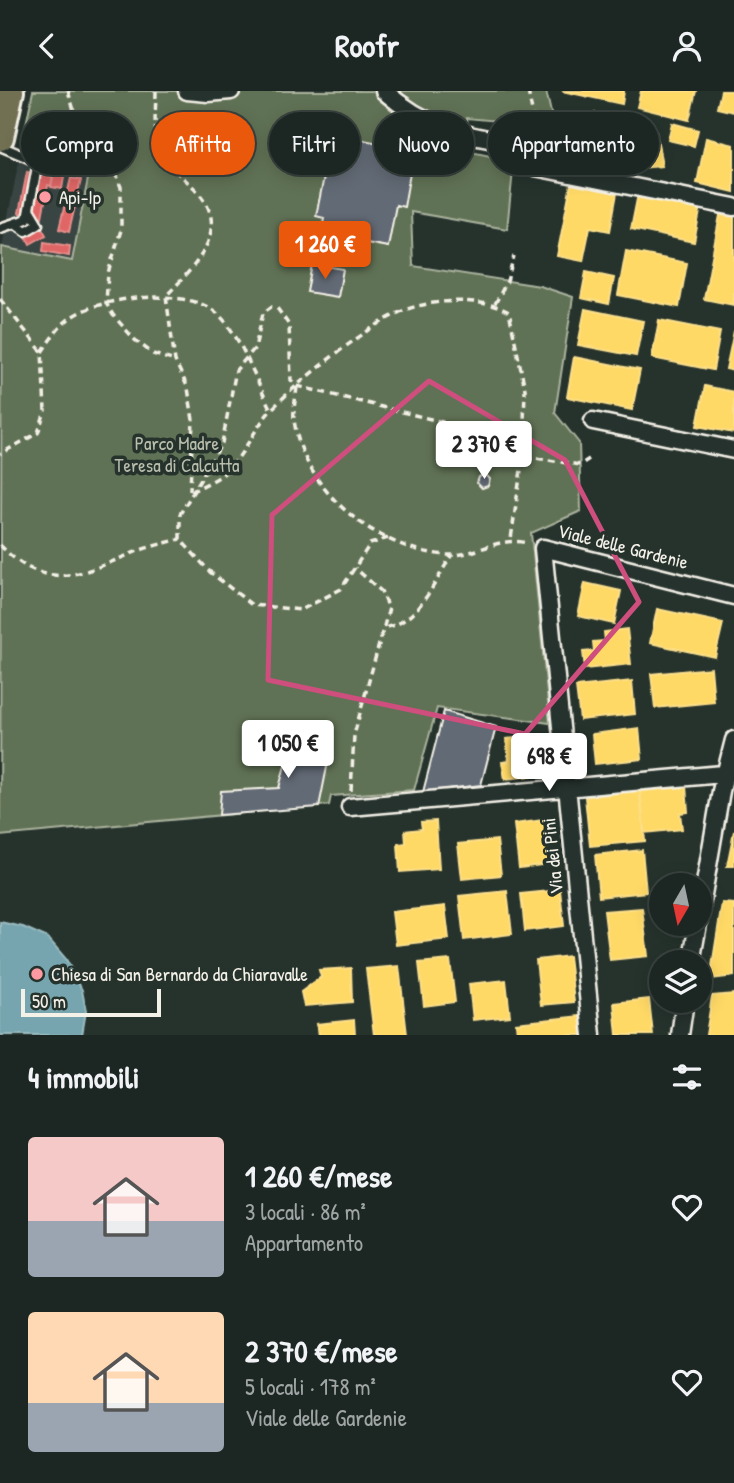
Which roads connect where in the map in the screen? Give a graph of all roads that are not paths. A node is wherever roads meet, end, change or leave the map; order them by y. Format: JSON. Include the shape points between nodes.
{"nodes":[{"id":1,"x":10,"y":91,"type":"edge"},
{"id":2,"x":187,"y":91,"type":"edge"},
{"id":3,"x":231,"y":91,"type":"edge"},
{"id":4,"x":384,"y":91,"type":"edge"},
{"id":5,"x":0,"y":137,"type":"edge"},
{"id":6,"x":0,"y":146,"type":"edge"},
{"id":7,"x":734,"y":207,"type":"edge"},
{"id":8,"x":0,"y":228,"type":"edge"},
{"id":9,"x":593,"y":421,"type":"dead end"},
{"id":10,"x":734,"y":450,"type":"edge"},
{"id":11,"x":543,"y":548,"type":"joint"},
{"id":12,"x":734,"y":596,"type":"edge"},
{"id":13,"x":734,"y":740,"type":"edge"},
{"id":14,"x":730,"y":774,"type":"edge"},
{"id":15,"x":567,"y":789,"type":"junction"},
{"id":16,"x":350,"y":807,"type":"road end"},
{"id":17,"x":708,"y":873,"type":"edge"},
{"id":18,"x":683,"y":1013,"type":"edge"},
{"id":19,"x":592,"y":1035,"type":"edge"},
{"id":20,"x":680,"y":1035,"type":"edge"}],
"edges":[{"from":1,"to":5,"type":"main road"},
{"from":2,"to":3,"type":"street"},
{"from":4,"to":7,"type":"street","via":[[410,114],[434,126],[528,146],[535,167]]},
{"from":6,"to":8,"type":"lane","via":[[38,162],[27,219]]},
{"from":9,"to":10,"type":"street"},
{"from":11,"to":12,"type":"street","name":"Viale delle Gardenie"},
{"from":11,"to":15,"type":"street","name":"Via dei Pini"},
{"from":13,"to":14,"type":"street"},
{"from":14,"to":15,"type":"street"},
{"from":14,"to":17,"type":"street"},
{"from":15,"to":16,"type":"street"},
{"from":15,"to":19,"type":"street","name":"Via dei Pini"},
{"from":18,"to":20,"type":"street"}]}
